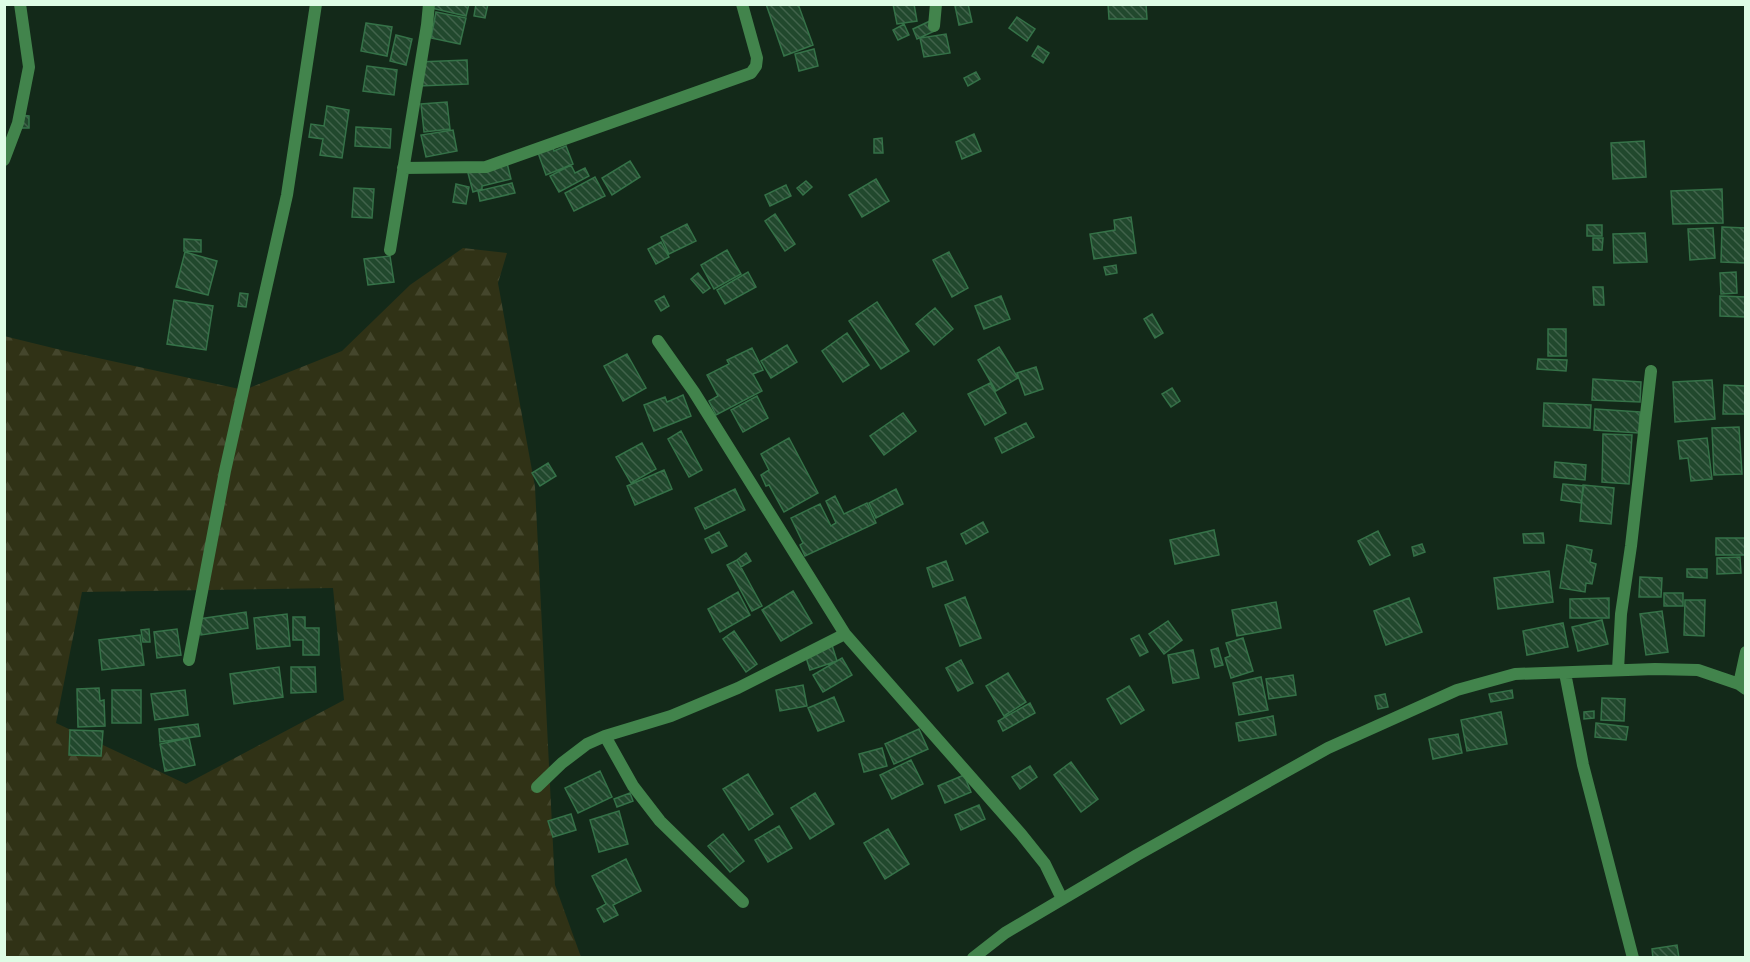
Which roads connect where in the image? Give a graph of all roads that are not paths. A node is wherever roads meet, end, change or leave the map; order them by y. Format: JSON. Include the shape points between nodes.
{"nodes":[{"id":1,"x":20,"y":4,"type":"edge"},
{"id":2,"x":316,"y":4,"type":"edge"},
{"id":3,"x":429,"y":4,"type":"edge"},
{"id":4,"x":742,"y":4,"type":"edge"},
{"id":5,"x":936,"y":4,"type":"edge"},
{"id":6,"x":934,"y":26,"type":"dead end"},
{"id":7,"x":4,"y":160,"type":"edge"},
{"id":8,"x":403,"y":168,"type":"junction"},
{"id":9,"x":390,"y":250,"type":"dead end"},
{"id":10,"x":658,"y":341,"type":"dead end"},
{"id":11,"x":1651,"y":370,"type":"dead end"},
{"id":12,"x":845,"y":634,"type":"junction"},
{"id":13,"x":1746,"y":652,"type":"edge"},
{"id":14,"x":189,"y":660,"type":"dead end"},
{"id":15,"x":1618,"y":670,"type":"junction"},
{"id":16,"x":1565,"y":673,"type":"junction"},
{"id":17,"x":1742,"y":687,"type":"edge"},
{"id":18,"x":605,"y":736,"type":"junction"},
{"id":19,"x":537,"y":787,"type":"dead end"},
{"id":20,"x":1062,"y":899,"type":"junction"},
{"id":21,"x":742,"y":902,"type":"dead end"},
{"id":22,"x":973,"y":957,"type":"edge"},
{"id":23,"x":1633,"y":957,"type":"edge"}],
"edges":[{"from":1,"to":7,"type":"street","via":[[29,67],[18,123]]},
{"from":2,"to":14,"type":"street","via":[[287,195],[225,471]]},
{"from":3,"to":8,"type":"street"},
{"from":4,"to":8,"type":"street","via":[[757,58],[751,73],[486,167]]},
{"from":5,"to":6,"type":"street"},
{"from":8,"to":9,"type":"street"},
{"from":10,"to":12,"type":"street"},
{"from":11,"to":15,"type":"street","via":[[1621,614]]},
{"from":12,"to":18,"type":"street","via":[[738,688],[671,716]]},
{"from":12,"to":20,"type":"street","via":[[1022,834],[1045,864]]},
{"from":13,"to":17,"type":"street"},
{"from":15,"to":16,"type":"street"},
{"from":15,"to":17,"type":"street","via":[[1698,670]]},
{"from":16,"to":20,"type":"street","via":[[1515,674],[1457,690],[1339,743]]},
{"from":16,"to":23,"type":"street","via":[[1583,765]]},
{"from":18,"to":19,"type":"street","via":[[587,744]]},
{"from":18,"to":21,"type":"street","via":[[633,786],[660,820]]},
{"from":20,"to":22,"type":"street"}]}
